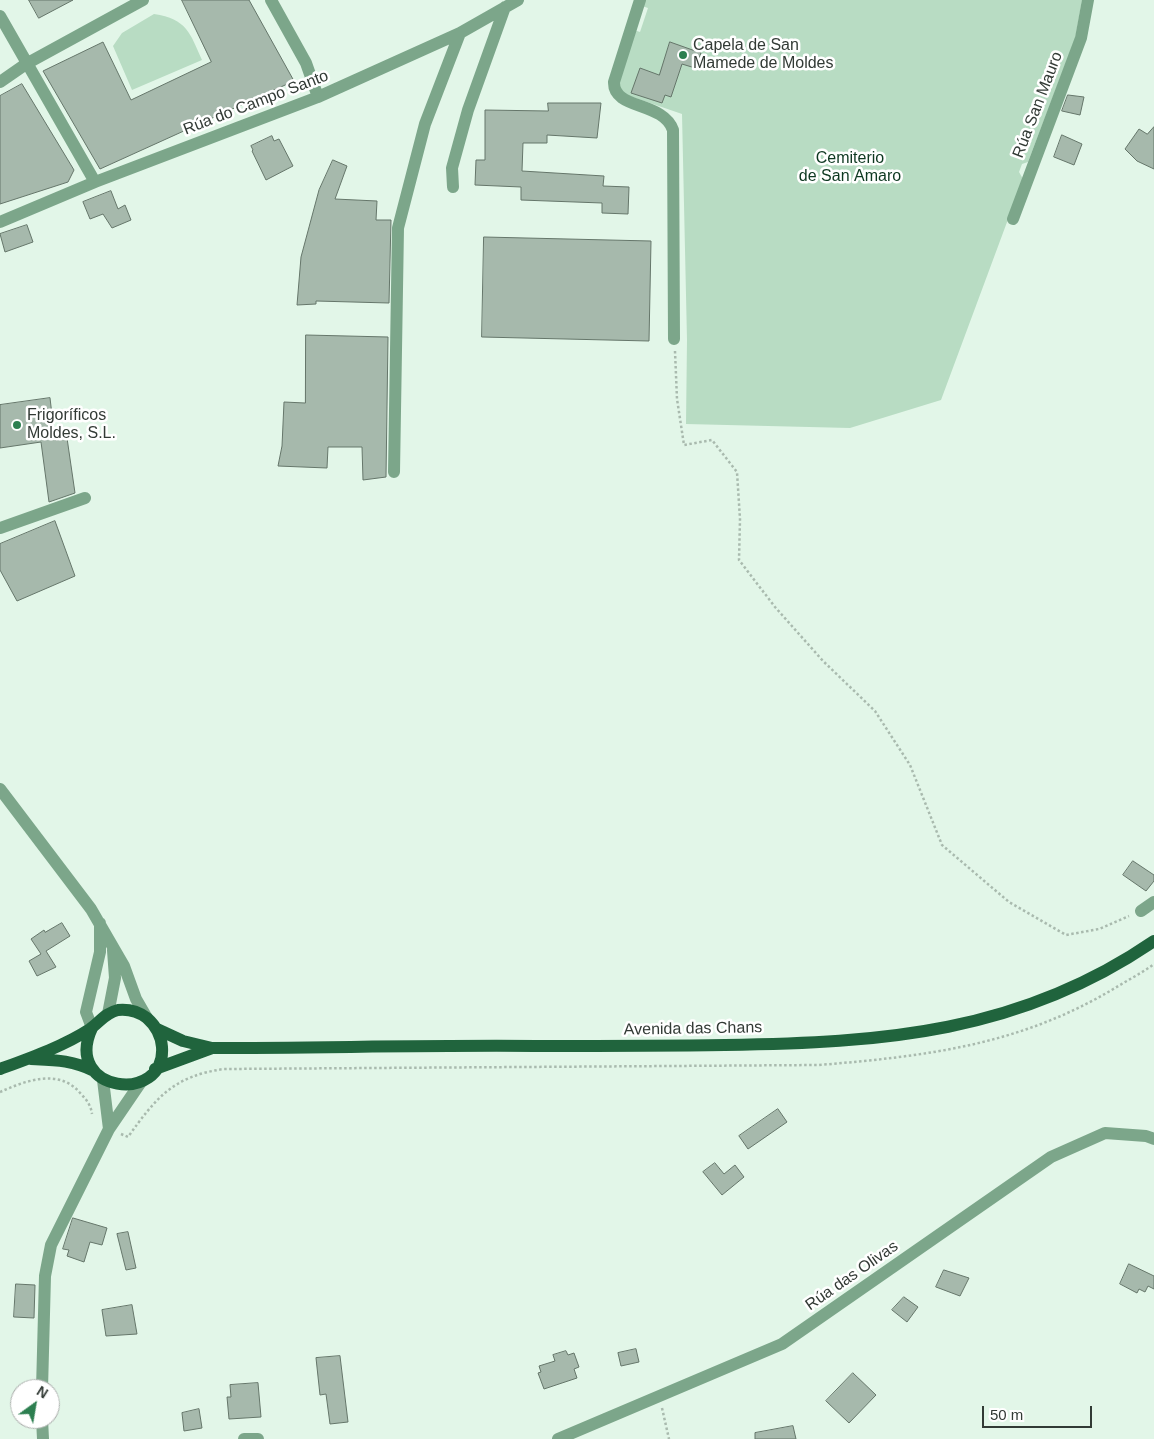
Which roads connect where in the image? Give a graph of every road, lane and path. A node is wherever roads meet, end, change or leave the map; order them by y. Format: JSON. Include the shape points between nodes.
{"nodes":[{"id":1,"x":142,"y":0,"type":"edge"},
{"id":2,"x":271,"y":0,"type":"edge"},
{"id":3,"x":518,"y":0,"type":"edge"},
{"id":4,"x":640,"y":0,"type":"edge"},
{"id":5,"x":1088,"y":0,"type":"edge"},
{"id":6,"x":505,"y":7,"type":"junction"},
{"id":7,"x":0,"y":16,"type":"edge"},
{"id":8,"x":460,"y":33,"type":"junction"},
{"id":9,"x":26,"y":64,"type":"junction"},
{"id":10,"x":0,"y":82,"type":"edge"},
{"id":11,"x":318,"y":97,"type":"junction"},
{"id":12,"x":95,"y":182,"type":"junction"},
{"id":13,"x":453,"y":187,"type":"dead end"},
{"id":14,"x":1013,"y":219,"type":"dead end"},
{"id":15,"x":0,"y":222,"type":"edge"},
{"id":16,"x":674,"y":339,"type":"joint"},
{"id":17,"x":394,"y":472,"type":"dead end"},
{"id":18,"x":85,"y":498,"type":"dead end"},
{"id":19,"x":0,"y":528,"type":"edge"},
{"id":20,"x":0,"y":789,"type":"edge"},
{"id":21,"x":1154,"y":902,"type":"edge"},
{"id":22,"x":1141,"y":911,"type":"joint"},
{"id":23,"x":100,"y":924,"type":"junction"},
{"id":24,"x":1154,"y":941,"type":"edge"},
{"id":25,"x":113,"y":948,"type":"junction"},
{"id":26,"x":108,"y":1014,"type":"junction"},
{"id":27,"x":147,"y":1018,"type":"junction"},
{"id":28,"x":92,"y":1028,"type":"junction"},
{"id":29,"x":157,"y":1029,"type":"junction"},
{"id":30,"x":212,"y":1048,"type":"junction"},
{"id":31,"x":26,"y":1059,"type":"junction"},
{"id":32,"x":0,"y":1069,"type":"edge"},
{"id":33,"x":155,"y":1070,"type":"junction"},
{"id":34,"x":94,"y":1071,"type":"junction"},
{"id":35,"x":104,"y":1080,"type":"junction"},
{"id":36,"x":141,"y":1082,"type":"junction"},
{"id":37,"x":0,"y":1092,"type":"edge"},
{"id":38,"x":92,"y":1116,"type":"dead end"},
{"id":39,"x":109,"y":1129,"type":"junction"},
{"id":40,"x":1154,"y":1139,"type":"edge"},
{"id":41,"x":42,"y":1379,"type":"edge"},
{"id":42,"x":659,"y":1397,"type":"junction"},
{"id":43,"x":244,"y":1439,"type":"edge"},
{"id":44,"x":258,"y":1439,"type":"edge"},
{"id":45,"x":558,"y":1439,"type":"edge"},
{"id":46,"x":669,"y":1439,"type":"edge"}],
"edges":[{"from":1,"to":9,"type":"street"},
{"from":2,"to":11,"type":"street","via":[[306,63]]},
{"from":3,"to":6,"type":"street","name":"Rúa do Campo Santo"},
{"from":4,"to":16,"type":"street","via":[[613,90],[622,100],[654,110],[671,122],[673,130]]},
{"from":5,"to":14,"type":"street","name":"Rúa San Mauro","via":[[1081,38]]},
{"from":6,"to":8,"type":"street","name":"Rúa do Campo Santo"},
{"from":6,"to":13,"type":"street","via":[[468,110],[452,168]]},
{"from":7,"to":9,"type":"street"},
{"from":8,"to":11,"type":"street","name":"Rúa do Campo Santo"},
{"from":8,"to":17,"type":"street","via":[[425,124],[398,228]]},
{"from":9,"to":10,"type":"street"},
{"from":9,"to":12,"type":"street"},
{"from":11,"to":12,"type":"street","name":"Rúa do Campo Santo"},
{"from":12,"to":15,"type":"street","name":"Rúa do Campo Santo"},
{"from":16,"to":22,"type":"path","via":[[677,399],[684,445],[712,440],[737,472],[739,560],[823,661],[875,711],[910,765],[942,845],[1009,902],[1066,935],[1099,929]]},
{"from":18,"to":19,"type":"street"},
{"from":20,"to":23,"type":"street"},
{"from":21,"to":22,"type":"street"},
{"from":23,"to":25,"type":"street"},
{"from":23,"to":28,"type":"street","via":[[100,952],[86,1012]]},
{"from":24,"to":30,"type":"main road","name":"Avenida das Chans","via":[[1096,977],[1032,1005],[958,1026],[898,1036],[780,1044]]},
{"from":25,"to":26,"type":"street","via":[[116,978]]},
{"from":25,"to":27,"type":"street"},
{"from":26,"to":27,"type":"main road","name":"Avenida das Chans","via":[[119,1010],[131,1011]]},
{"from":26,"to":28,"type":"main road"},
{"from":27,"to":29,"type":"main road","name":"Avenida das Chans"},
{"from":28,"to":31,"type":"main road"},
{"from":28,"to":34,"type":"main road","via":[[86,1046]]},
{"from":29,"to":30,"type":"main road","name":"Avenida das Chans","via":[[184,1041]]},
{"from":29,"to":33,"type":"main road","via":[[162,1050]]},
{"from":30,"to":33,"type":"main road","name":"Avenida das Chans"},
{"from":31,"to":32,"type":"main road"},
{"from":31,"to":34,"type":"main road","via":[[57,1060]]},
{"from":33,"to":36,"type":"main road","name":"Avenida das Chans"},
{"from":34,"to":35,"type":"main road"},
{"from":35,"to":36,"type":"main road","via":[[129,1086]]},
{"from":35,"to":39,"type":"street"},
{"from":36,"to":39,"type":"street"},
{"from":37,"to":38,"type":"path","via":[[37,1078],[62,1079],[74,1085],[87,1100]]},
{"from":39,"to":41,"type":"street","via":[[51,1246],[45,1276]]},
{"from":40,"to":42,"type":"street","name":"Rúa das Olivas","via":[[1105,1133],[1051,1157],[782,1344]]},
{"from":42,"to":45,"type":"street","name":"Rúa das Olivas"},
{"from":42,"to":46,"type":"path"},
{"from":43,"to":44,"type":"street"}]}
